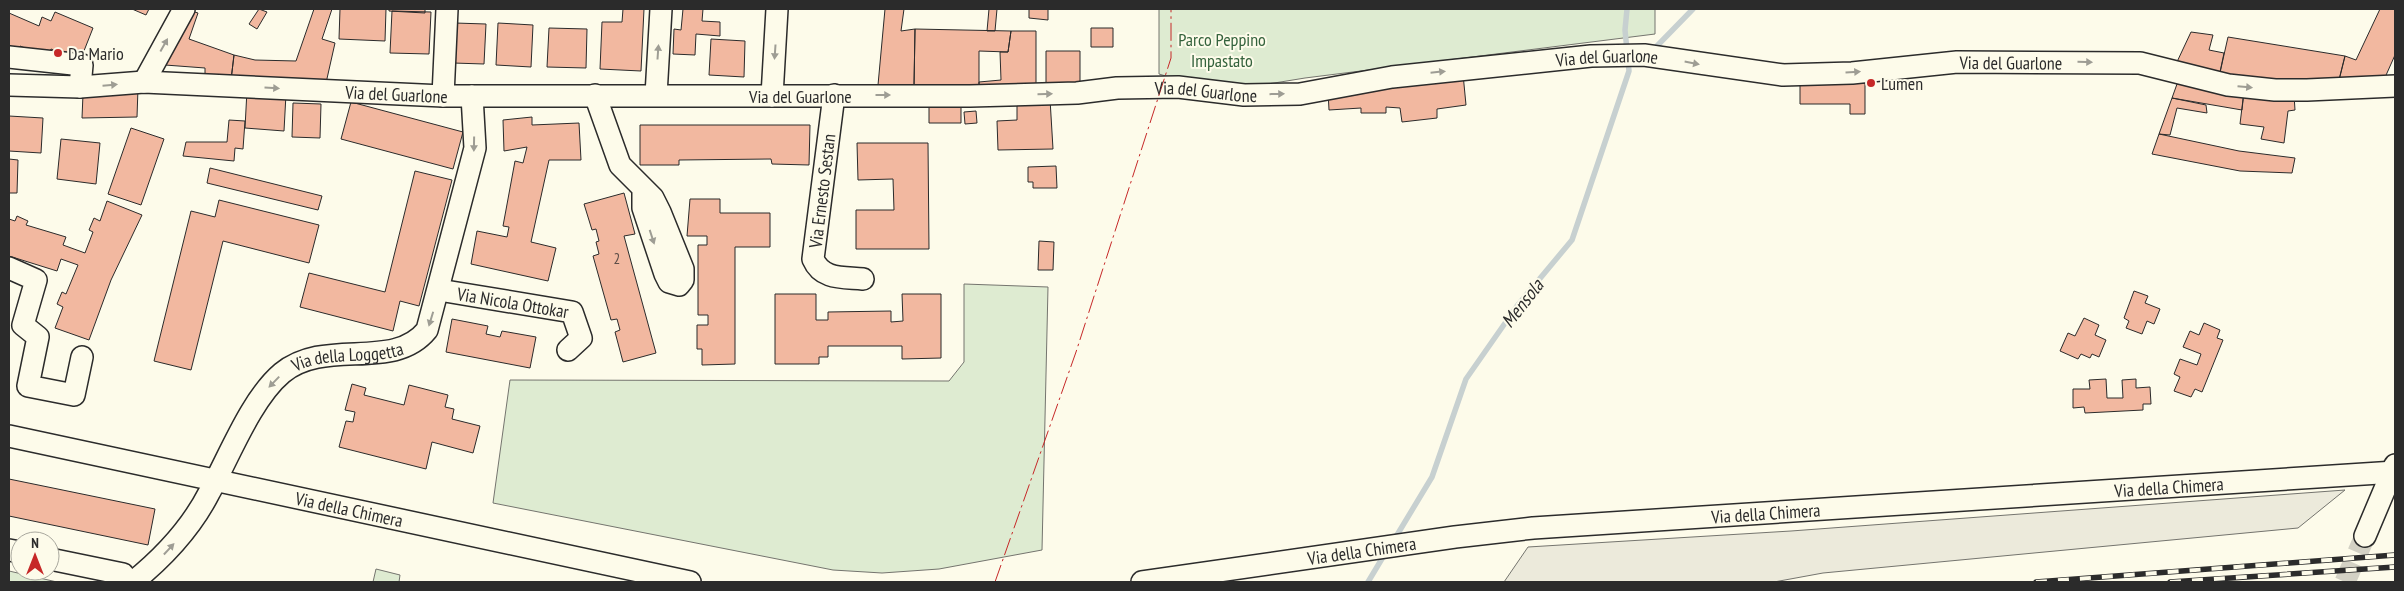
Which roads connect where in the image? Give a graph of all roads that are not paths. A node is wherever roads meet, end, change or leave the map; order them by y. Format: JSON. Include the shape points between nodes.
{"nodes":[{"id":1,"x":184,"y":9,"type":"edge"},
{"id":2,"x":447,"y":9,"type":"edge"},
{"id":3,"x":661,"y":9,"type":"edge"},
{"id":4,"x":777,"y":9,"type":"edge"},
{"id":5,"x":9,"y":57,"type":"edge"},
{"id":6,"x":144,"y":82,"type":"junction"},
{"id":7,"x":9,"y":86,"type":"edge"},
{"id":8,"x":2395,"y":86,"type":"edge"},
{"id":9,"x":80,"y":87,"type":"junction"},
{"id":10,"x":595,"y":95,"type":"junction"},
{"id":11,"x":656,"y":95,"type":"junction"},
{"id":12,"x":834,"y":95,"type":"junction"},
{"id":13,"x":443,"y":96,"type":"junction"},
{"id":14,"x":472,"y":96,"type":"junction"},
{"id":15,"x":772,"y":96,"type":"junction"},
{"id":16,"x":643,"y":190,"type":"dead end"},
{"id":17,"x":9,"y":268,"type":"edge"},
{"id":18,"x":863,"y":279,"type":"dead end"},
{"id":19,"x":439,"y":290,"type":"junction"},
{"id":20,"x":16,"y":324,"type":"edge"},
{"id":21,"x":568,"y":350,"type":"dead end"},
{"id":22,"x":82,"y":357,"type":"dead end"},
{"id":23,"x":9,"y":436,"type":"edge"},
{"id":24,"x":2394,"y":470,"type":"edge"},
{"id":25,"x":216,"y":480,"type":"junction"},
{"id":26,"x":2365,"y":536,"type":"tunnel mouth"},
{"id":27,"x":60,"y":561,"type":"edge"},
{"id":28,"x":128,"y":578,"type":"edge"},
{"id":29,"x":690,"y":582,"type":"edge"},
{"id":30,"x":1142,"y":582,"type":"edge"}],
"edges":[{"from":6,"to":1,"type":"street","one_way":true},
{"from":2,"to":13,"type":"street"},
{"from":11,"to":3,"type":"street","one_way":true},
{"from":4,"to":15,"type":"street","one_way":true},
{"from":5,"to":9,"type":"street","via":[[82,65]]},
{"from":9,"to":6,"type":"street","name":"Via del Guarlone","one_way":true},
{"from":6,"to":13,"type":"street","name":"Via del Guarlone","one_way":true},
{"from":7,"to":9,"type":"street","name":"Via del Guarlone"},
{"from":12,"to":8,"type":"street","name":"Via del Guarlone","one_way":true,"via":[[970,96],[1178,87],[1244,95],[1300,94],[1392,77],[1617,55],[1644,55],[1783,75],[1852,73],[1957,62],[2140,63],[2228,85],[2307,90]]},
{"from":10,"to":11,"type":"street","name":"Via del Guarlone"},
{"from":10,"to":14,"type":"street","name":"Via del Guarlone"},
{"from":10,"to":16,"type":"street","via":[[620,164]]},
{"from":11,"to":15,"type":"street","name":"Via del Guarlone"},
{"from":12,"to":15,"type":"street","name":"Via del Guarlone"},
{"from":12,"to":18,"type":"street","name":"Via Ernesto Sestan","via":[[813,259],[819,270],[829,276]]},
{"from":13,"to":14,"type":"street","name":"Via del Guarlone"},
{"from":14,"to":19,"type":"street","name":"Via della Loggetta","one_way":true,"via":[[475,148]]},
{"from":17,"to":20,"type":"street","via":[[36,280]]},
{"from":19,"to":21,"type":"street","name":"Via Nicola Ottokar","via":[[572,312],[581,338]]},
{"from":19,"to":25,"type":"street","name":"Via della Loggetta","one_way":true,"via":[[429,325],[414,343],[398,350],[330,354],[297,363],[273,381],[259,399]]},
{"from":20,"to":22,"type":"street","via":[[38,337],[28,386],[74,395]]},
{"from":23,"to":25,"type":"street","name":"Via della Chimera"},
{"from":24,"to":26,"type":"street"},
{"from":24,"to":30,"type":"street","name":"Via della Chimera","via":[[1532,528]]},
{"from":28,"to":25,"type":"street","name":"Via della Loggetta","one_way":true,"via":[[164,555],[180,537]]},
{"from":25,"to":29,"type":"street","name":"Via della Chimera"},
{"from":27,"to":28,"type":"street"}]}
